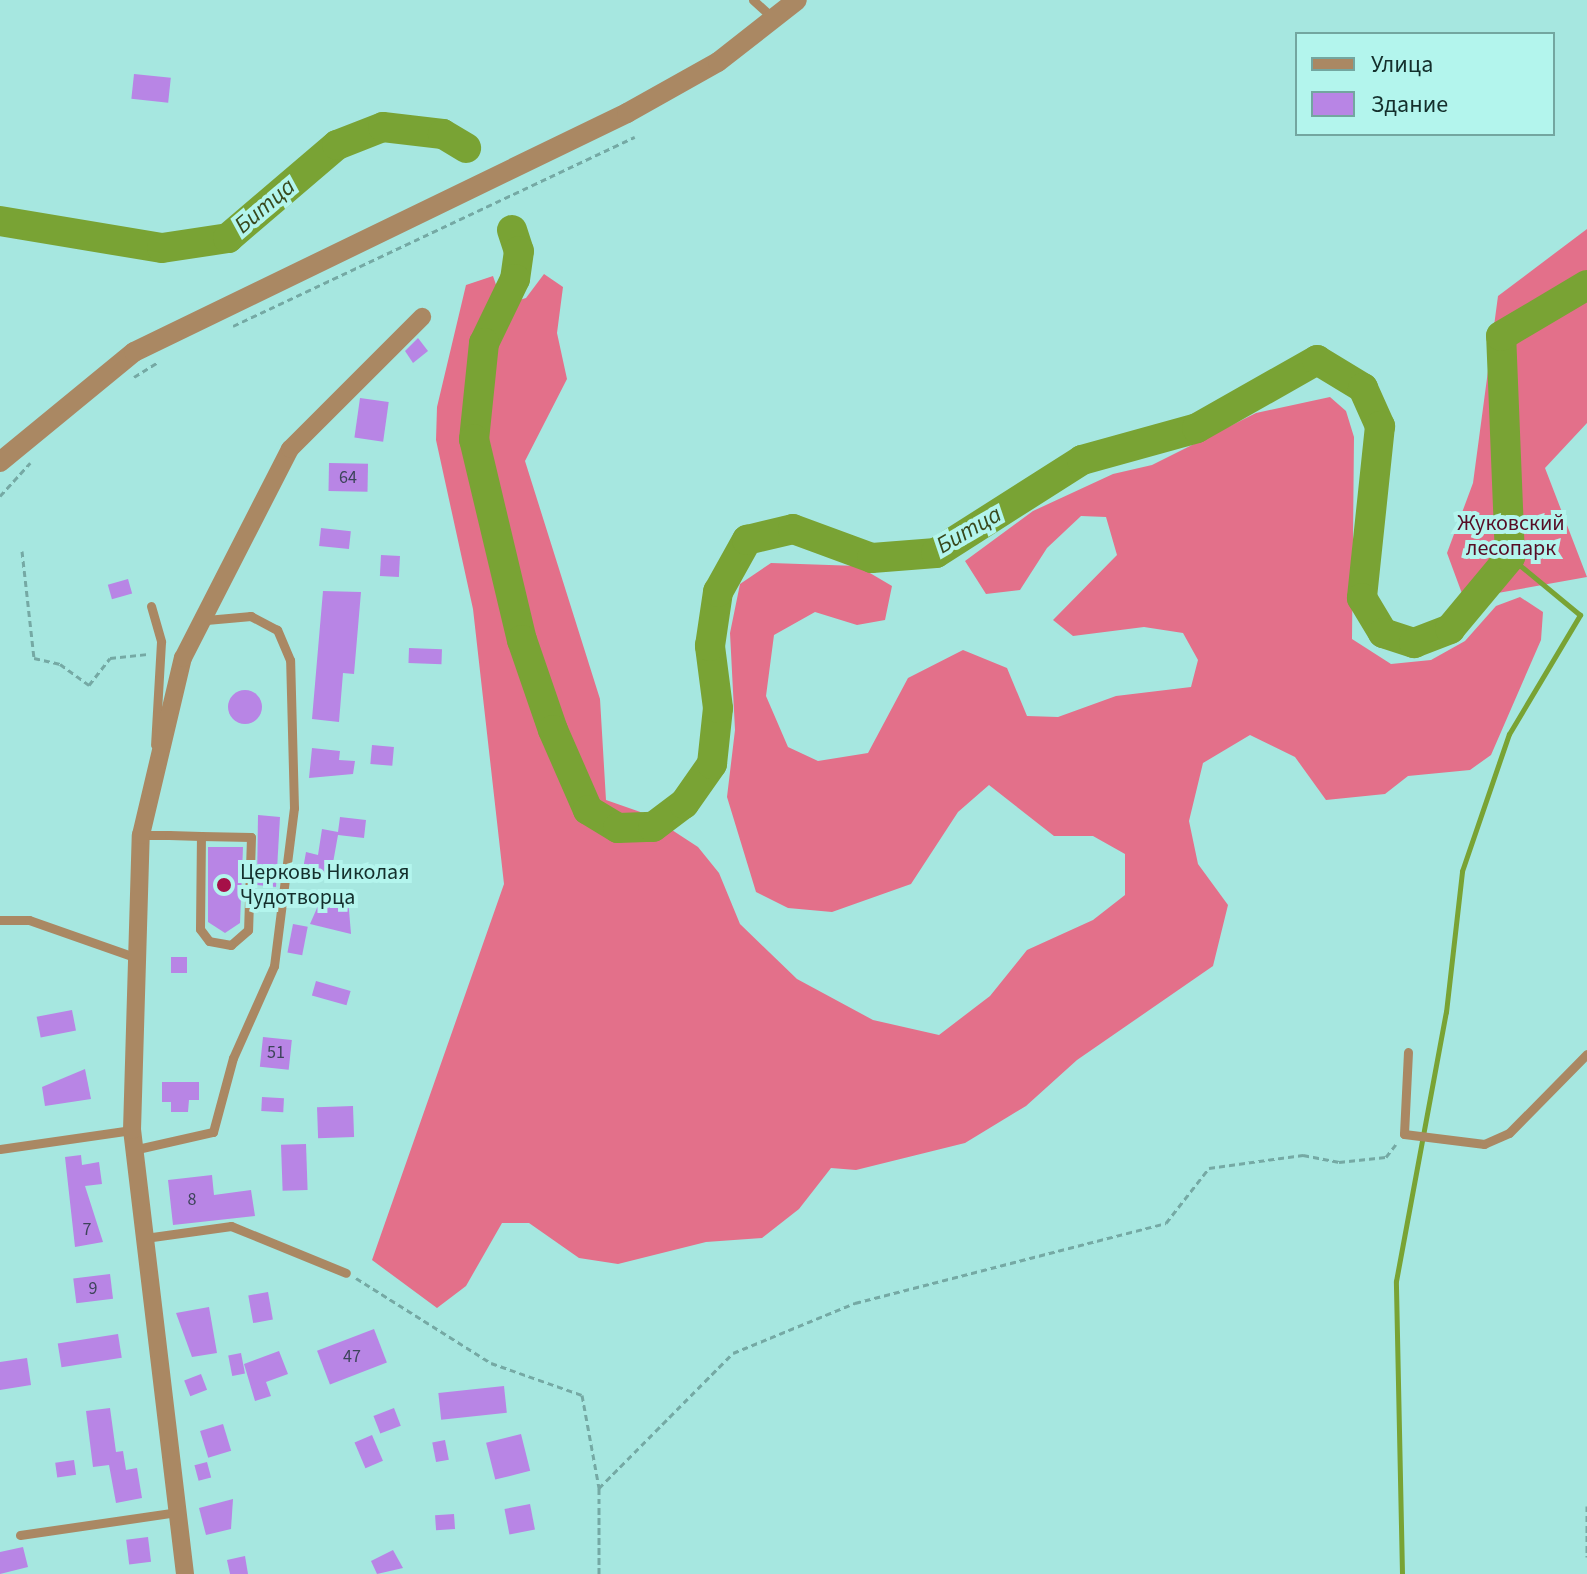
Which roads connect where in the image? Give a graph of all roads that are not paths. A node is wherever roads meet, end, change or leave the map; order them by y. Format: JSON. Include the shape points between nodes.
{"nodes":[{"id":1,"x":753,"y":0,"type":"edge"},
{"id":2,"x":797,"y":0,"type":"edge"},
{"id":3,"x":774,"y":19,"type":"junction"},
{"id":4,"x":422,"y":317,"type":"dead end"},
{"id":5,"x":0,"y":462,"type":"edge"},
{"id":6,"x":151,"y":606,"type":"dead end"},
{"id":7,"x":206,"y":620,"type":"junction"},
{"id":8,"x":154,"y":774,"type":"junction"},
{"id":9,"x":141,"y":835,"type":"junction"},
{"id":10,"x":201,"y":836,"type":"junction"},
{"id":11,"x":0,"y":920,"type":"edge"},
{"id":12,"x":140,"y":959,"type":"junction"},
{"id":13,"x":1408,"y":1052,"type":"dead end"},
{"id":14,"x":1587,"y":1054,"type":"edge"},
{"id":15,"x":132,"y":1130,"type":"junction"},
{"id":16,"x":0,"y":1149,"type":"edge"},
{"id":17,"x":133,"y":1150,"type":"junction"},
{"id":18,"x":141,"y":1238,"type":"junction"},
{"id":19,"x":346,"y":1273,"type":"road end"},
{"id":20,"x":178,"y":1512,"type":"junction"},
{"id":21,"x":20,"y":1535,"type":"dead end"},
{"id":22,"x":185,"y":1574,"type":"edge"}],
"edges":[{"from":1,"to":3,"type":"lane"},
{"from":2,"to":3,"type":"street"},
{"from":3,"to":5,"type":"street","via":[[718,62],[627,113],[134,352]]},
{"from":4,"to":7,"type":"street","via":[[290,449]]},
{"from":6,"to":8,"type":"lane","via":[[159,652]]},
{"from":7,"to":8,"type":"street","via":[[183,658]]},
{"from":7,"to":17,"type":"lane","via":[[251,616],[277,630],[290,660],[294,808],[274,966],[233,1058],[213,1132]]},
{"from":8,"to":9,"type":"street"},
{"from":9,"to":10,"type":"lane"},
{"from":9,"to":12,"type":"street"},
{"from":10,"to":10,"type":"lane","via":[[251,837],[248,930],[231,945],[209,941],[200,929]]},
{"from":11,"to":12,"type":"lane","via":[[29,920]]},
{"from":12,"to":15,"type":"street"},
{"from":13,"to":14,"type":"lane","via":[[1404,1134],[1484,1144],[1509,1133]]},
{"from":15,"to":16,"type":"lane"},
{"from":15,"to":17,"type":"street"},
{"from":17,"to":18,"type":"street"},
{"from":18,"to":19,"type":"lane","via":[[231,1226]]},
{"from":18,"to":20,"type":"street"},
{"from":20,"to":21,"type":"lane"},
{"from":20,"to":22,"type":"street"}]}
